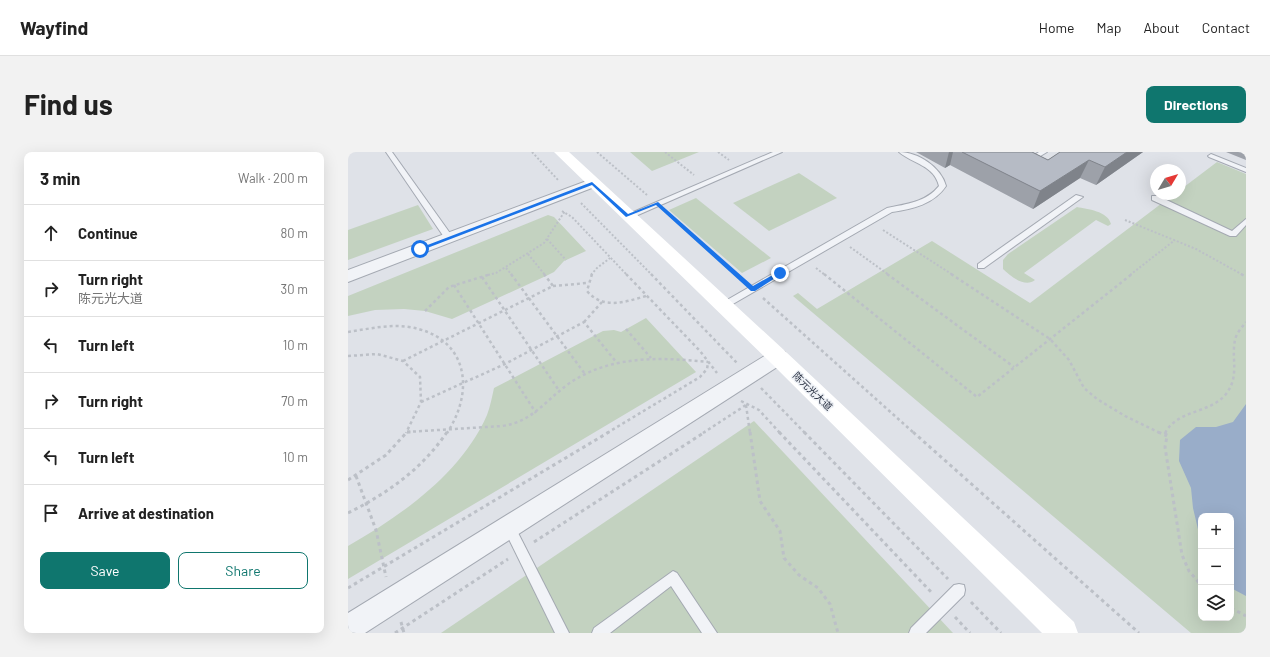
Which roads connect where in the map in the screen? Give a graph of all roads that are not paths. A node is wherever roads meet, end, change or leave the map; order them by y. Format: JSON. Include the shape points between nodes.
{"nodes":[{"id":1,"x":389,"y":152,"type":"edge"},
{"id":2,"x":561,"y":152,"type":"edge"},
{"id":3,"x":779,"y":152,"type":"edge"},
{"id":4,"x":902,"y":152,"type":"edge"},
{"id":5,"x":1027,"y":152,"type":"edge"},
{"id":6,"x":1044,"y":152,"type":"edge"},
{"id":7,"x":1036,"y":156,"type":"junction"},
{"id":8,"x":1211,"y":156,"type":"dead end"},
{"id":9,"x":1022,"y":165,"type":"edge"},
{"id":10,"x":1246,"y":170,"type":"edge"},
{"id":11,"x":592,"y":183,"type":"junction"},
{"id":12,"x":1079,"y":197,"type":"dead end"},
{"id":13,"x":1159,"y":200,"type":"edge"},
{"id":14,"x":628,"y":216,"type":"junction"},
{"id":15,"x":1246,"y":221,"type":"edge"},
{"id":16,"x":449,"y":238,"type":"junction"},
{"id":17,"x":981,"y":266,"type":"dead end"},
{"id":18,"x":348,"y":276,"type":"edge"},
{"id":19,"x":723,"y":306,"type":"junction"},
{"id":20,"x":778,"y":356,"type":"junction"},
{"id":21,"x":509,"y":528,"type":"junction"},
{"id":22,"x":958,"y":590,"type":"road end"},
{"id":23,"x":348,"y":628,"type":"edge"},
{"id":24,"x":562,"y":633,"type":"edge"},
{"id":25,"x":599,"y":633,"type":"edge"},
{"id":26,"x":710,"y":633,"type":"edge"},
{"id":27,"x":916,"y":633,"type":"edge"},
{"id":28,"x":1063,"y":633,"type":"edge"}],
"edges":[{"from":1,"to":16,"type":"lane"},
{"from":2,"to":11,"type":"main road","name":"陈元光大道"},
{"from":3,"to":14,"type":"lane"},
{"from":4,"to":19,"type":"lane","via":[[936,171],[941,177],[943,186],[934,196],[902,209],[890,210]]},
{"from":5,"to":7,"type":"lane"},
{"from":6,"to":7,"type":"lane"},
{"from":7,"to":9,"type":"lane"},
{"from":8,"to":10,"type":"lane"},
{"from":11,"to":14,"type":"main road","name":"陈元光大道"},
{"from":11,"to":16,"type":"street"},
{"from":12,"to":17,"type":"lane"},
{"from":13,"to":15,"type":"lane","via":[[1232,234]]},
{"from":14,"to":19,"type":"main road","name":"陈元光大道"},
{"from":16,"to":18,"type":"street"},
{"from":19,"to":20,"type":"main road","name":"陈元光大道"},
{"from":20,"to":21,"type":"street"},
{"from":20,"to":28,"type":"main road","name":"陈元光大道"},
{"from":21,"to":23,"type":"street"},
{"from":21,"to":24,"type":"lane"},
{"from":22,"to":27,"type":"lane"},
{"from":25,"to":26,"type":"lane","via":[[673,577]]}]}
